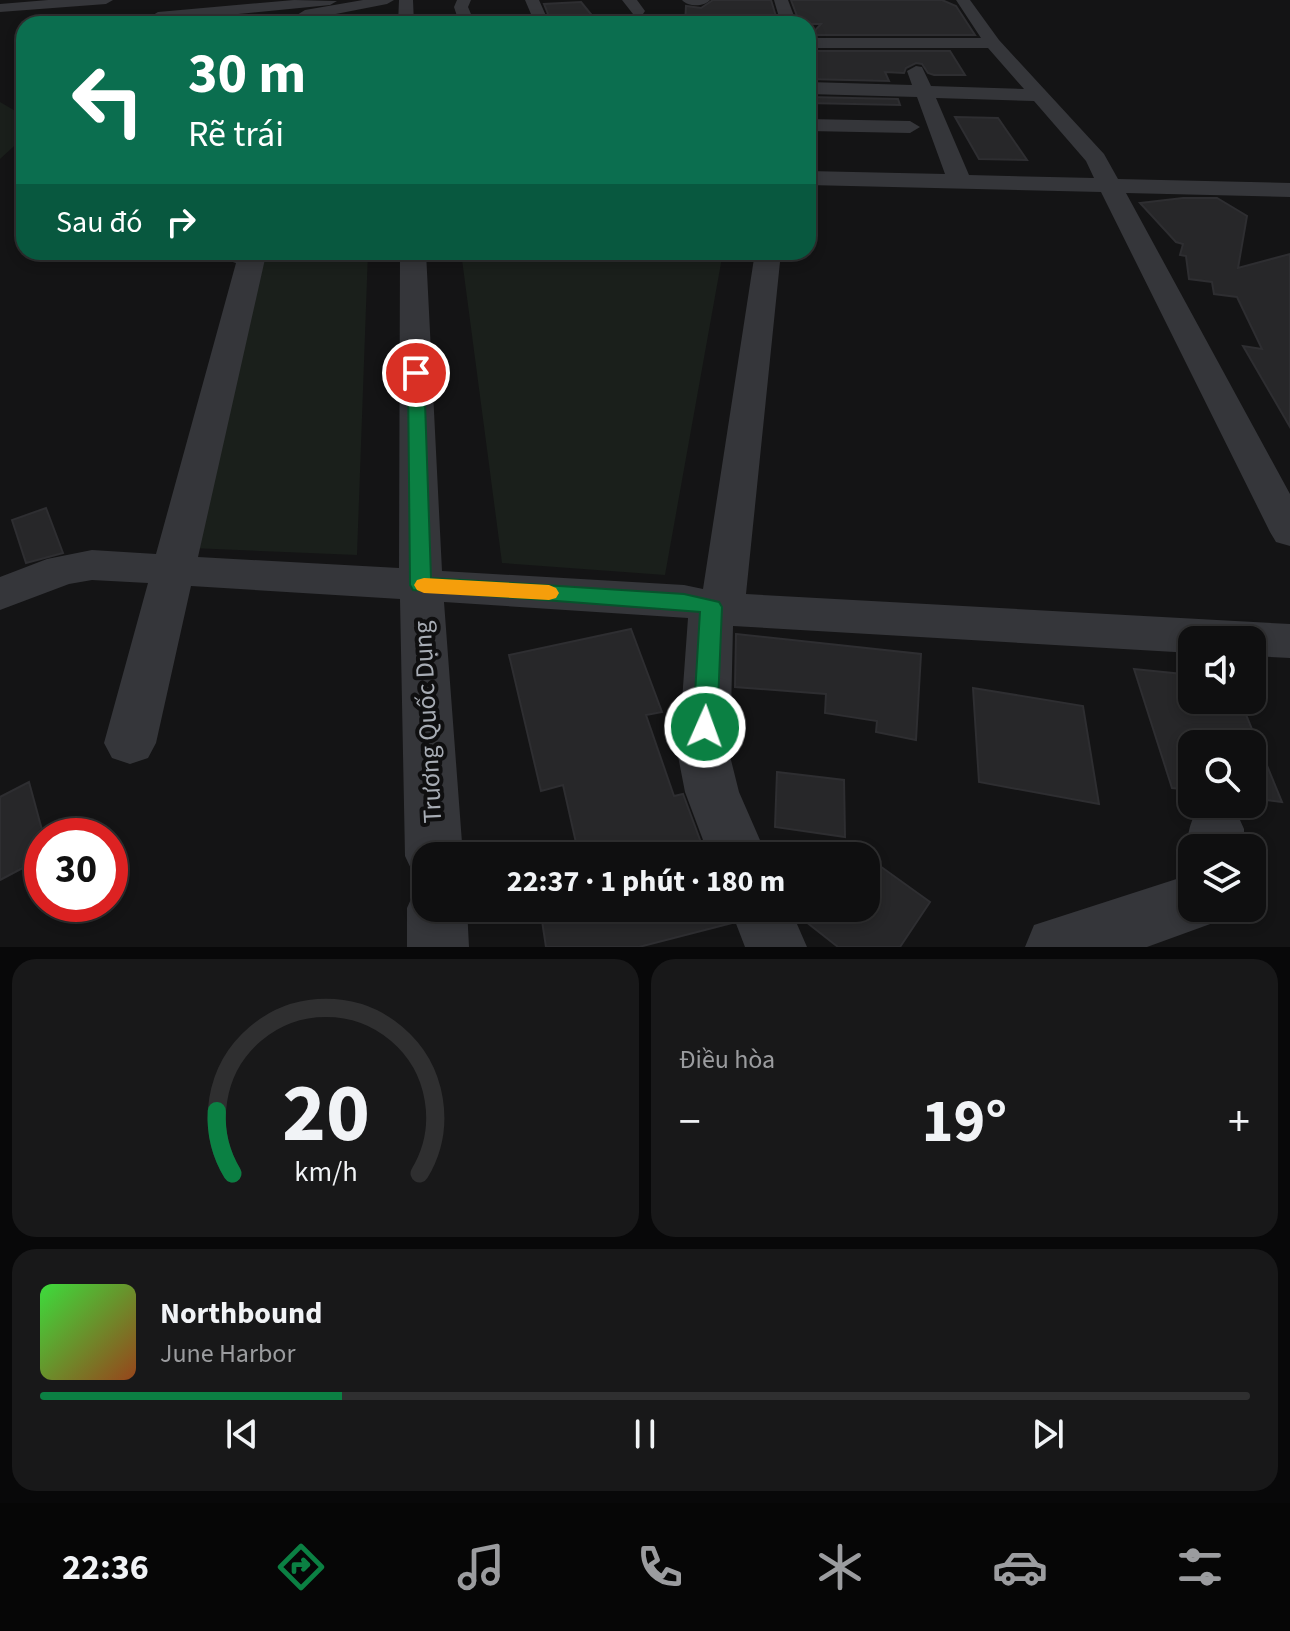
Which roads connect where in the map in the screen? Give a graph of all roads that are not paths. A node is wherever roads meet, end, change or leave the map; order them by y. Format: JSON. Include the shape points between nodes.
{"nodes":[{"id":1,"x":106,"y":0,"type":"edge"},
{"id":2,"x":387,"y":0,"type":"edge"},
{"id":3,"x":689,"y":0,"type":"edge"},
{"id":4,"x":703,"y":0,"type":"edge"},
{"id":5,"x":963,"y":0,"type":"edge"},
{"id":6,"x":329,"y":4,"type":"edge"},
{"id":7,"x":245,"y":5,"type":"edge"},
{"id":8,"x":0,"y":8,"type":"edge"},
{"id":9,"x":186,"y":16,"type":"edge"},
{"id":10,"x":282,"y":16,"type":"edge"},
{"id":11,"x":905,"y":42,"type":"junction"},
{"id":12,"x":816,"y":43,"type":"edge"},
{"id":13,"x":993,"y":43,"type":"junction"},
{"id":14,"x":816,"y":88,"type":"edge"},
{"id":15,"x":924,"y":91,"type":"junction"},
{"id":16,"x":1040,"y":95,"type":"junction"},
{"id":17,"x":816,"y":125,"type":"edge"},
{"id":18,"x":910,"y":127,"type":"dead end"},
{"id":19,"x":816,"y":178,"type":"edge"},
{"id":20,"x":960,"y":182,"type":"junction"},
{"id":21,"x":1110,"y":185,"type":"junction"},
{"id":22,"x":1290,"y":190,"type":"edge"},
{"id":23,"x":251,"y":260,"type":"edge"},
{"id":24,"x":413,"y":260,"type":"edge"},
{"id":25,"x":767,"y":260,"type":"edge"},
{"id":26,"x":1249,"y":453,"type":"junction"},
{"id":27,"x":1290,"y":463,"type":"edge"},
{"id":28,"x":1290,"y":532,"type":"edge"},
{"id":29,"x":172,"y":570,"type":"junction"},
{"id":30,"x":421,"y":585,"type":"junction"},
{"id":31,"x":2,"y":591,"type":"edge"},
{"id":32,"x":717,"y":608,"type":"junction"},
{"id":33,"x":1290,"y":641,"type":"edge"},
{"id":34,"x":130,"y":743,"type":"dead end"},
{"id":35,"x":433,"y":842,"type":"edge"},
{"id":36,"x":732,"y":842,"type":"edge"},
{"id":37,"x":1178,"y":908,"type":"edge"},
{"id":38,"x":437,"y":922,"type":"edge"},
{"id":39,"x":766,"y":922,"type":"edge"},
{"id":40,"x":438,"y":947,"type":"edge"},
{"id":41,"x":776,"y":947,"type":"edge"},
{"id":42,"x":1056,"y":947,"type":"edge"}],
"edges":[{"from":1,"to":8,"type":"street","via":[[62,9]]},
{"from":2,"to":6,"type":"street"},
{"from":3,"to":4,"type":"street"},
{"from":5,"to":13,"type":"street"},
{"from":6,"to":7,"type":"street"},
{"from":6,"to":10,"type":"street"},
{"from":7,"to":9,"type":"street"},
{"from":11,"to":12,"type":"street"},
{"from":11,"to":13,"type":"street"},
{"from":11,"to":15,"type":"street"},
{"from":13,"to":16,"type":"street"},
{"from":14,"to":15,"type":"street"},
{"from":15,"to":16,"type":"street"},
{"from":15,"to":20,"type":"street"},
{"from":16,"to":21,"type":"street","via":[[1096,159]]},
{"from":17,"to":18,"type":"street"},
{"from":19,"to":20,"type":"street"},
{"from":20,"to":21,"type":"street"},
{"from":21,"to":22,"type":"street"},
{"from":21,"to":26,"type":"street"},
{"from":23,"to":29,"type":"street"},
{"from":24,"to":30,"type":"street","name":"Trương Quốc Dụng"},
{"from":25,"to":32,"type":"street"},
{"from":26,"to":27,"type":"street"},
{"from":26,"to":28,"type":"street"},
{"from":29,"to":30,"type":"street"},
{"from":29,"to":31,"type":"street","via":[[92,565]]},
{"from":29,"to":34,"type":"street"},
{"from":30,"to":32,"type":"street","via":[[684,601]]},
{"from":30,"to":35,"type":"street","name":"Trương Quốc Dụng"},
{"from":32,"to":33,"type":"street"},
{"from":32,"to":36,"type":"street","via":[[704,756]]},
{"from":37,"to":42,"type":"street"},
{"from":38,"to":40,"type":"street"},
{"from":39,"to":41,"type":"street"}]}
